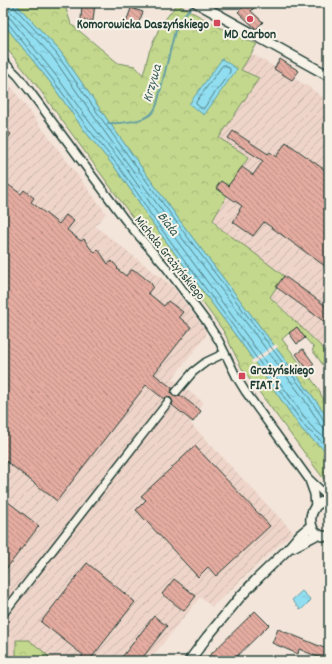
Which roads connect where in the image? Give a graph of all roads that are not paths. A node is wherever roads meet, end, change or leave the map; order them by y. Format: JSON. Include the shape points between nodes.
{"nodes":[{"id":1,"x":199,"y":4,"type":"edge"},
{"id":2,"x":3,"y":61,"type":"edge"},
{"id":3,"x":329,"y":76,"type":"edge"},
{"id":4,"x":225,"y":353,"type":"junction"},
{"id":5,"x":176,"y":392,"type":"dead end"},
{"id":6,"x":168,"y":402,"type":"dead end"},
{"id":7,"x":308,"y":478,"type":"junction"},
{"id":8,"x":329,"y":499,"type":"edge"},
{"id":9,"x":316,"y":507,"type":"junction"},
{"id":10,"x":311,"y":526,"type":"junction"},
{"id":11,"x":318,"y":534,"type":"junction"},
{"id":12,"x":329,"y":536,"type":"edge"},
{"id":13,"x":288,"y":549,"type":"junction"},
{"id":14,"x":3,"y":614,"type":"edge"},
{"id":15,"x":189,"y":661,"type":"edge"}],
"edges":[{"from":1,"to":3,"type":"street"},
{"from":2,"to":4,"type":"street","name":"Michała Grażyńskiego","via":[[29,90],[131,228],[165,266],[214,331]]},
{"from":4,"to":5,"type":"street","via":[[193,372]]},
{"from":4,"to":7,"type":"street","name":"Michała Grażyńskiego","via":[[245,391]]},
{"from":6,"to":14,"type":"street"},
{"from":7,"to":8,"type":"street","name":"Michała Grażyńskiego"},
{"from":7,"to":9,"type":"street","name":"Michała Grażyńskiego"},
{"from":8,"to":9,"type":"street"},
{"from":9,"to":10,"type":"street","via":[[312,513]]},
{"from":10,"to":11,"type":"street"},
{"from":10,"to":13,"type":"street"},
{"from":11,"to":12,"type":"street"},
{"from":11,"to":13,"type":"street"},
{"from":13,"to":15,"type":"street","via":[[240,597]]}]}
